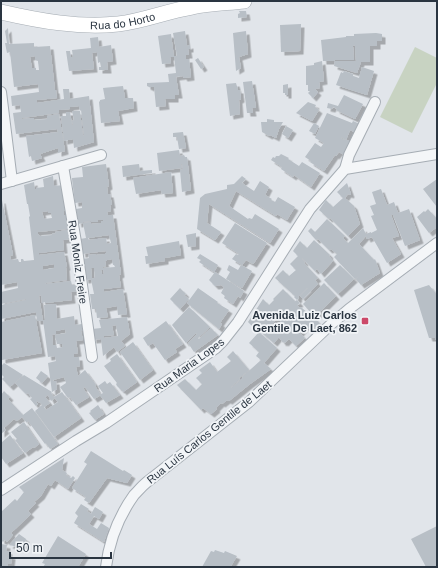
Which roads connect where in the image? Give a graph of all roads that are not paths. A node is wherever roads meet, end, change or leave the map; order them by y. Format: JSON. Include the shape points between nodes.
{"nodes":[{"id":1,"x":244,"y":1,"type":"edge"},
{"id":2,"x":1,"y":12,"type":"edge"},
{"id":3,"x":1,"y":92,"type":"edge"},
{"id":4,"x":375,"y":102,"type":"dead end"},
{"id":5,"x":437,"y":154,"type":"edge"},
{"id":6,"x":101,"y":155,"type":"dead end"},
{"id":7,"x":64,"y":166,"type":"junction"},
{"id":8,"x":345,"y":170,"type":"junction"},
{"id":9,"x":12,"y":181,"type":"junction"},
{"id":10,"x":1,"y":184,"type":"edge"},
{"id":11,"x":437,"y":243,"type":"edge"},
{"id":12,"x":92,"y":357,"type":"dead end"},
{"id":13,"x":1,"y":490,"type":"edge"},
{"id":14,"x":106,"y":567,"type":"edge"}],
"edges":[{"from":1,"to":2,"type":"main road","name":"Rua do Horto","via":[[193,6],[139,21],[101,25],[40,21]]},
{"from":3,"to":9,"type":"street"},
{"from":4,"to":8,"type":"street","via":[[349,155]]},
{"from":5,"to":8,"type":"street"},
{"from":6,"to":7,"type":"street"},
{"from":7,"to":9,"type":"street"},
{"from":7,"to":12,"type":"street","name":"Rua Moniz Freire"},
{"from":8,"to":13,"type":"street","name":"Rua Maria Lopes","via":[[310,209],[247,310],[216,348]]},
{"from":9,"to":10,"type":"street"},
{"from":11,"to":14,"type":"street","name":"Rua Luís Carlos Gentile de Laet","via":[[349,309],[249,402],[147,482],[124,511],[115,531]]}]}
